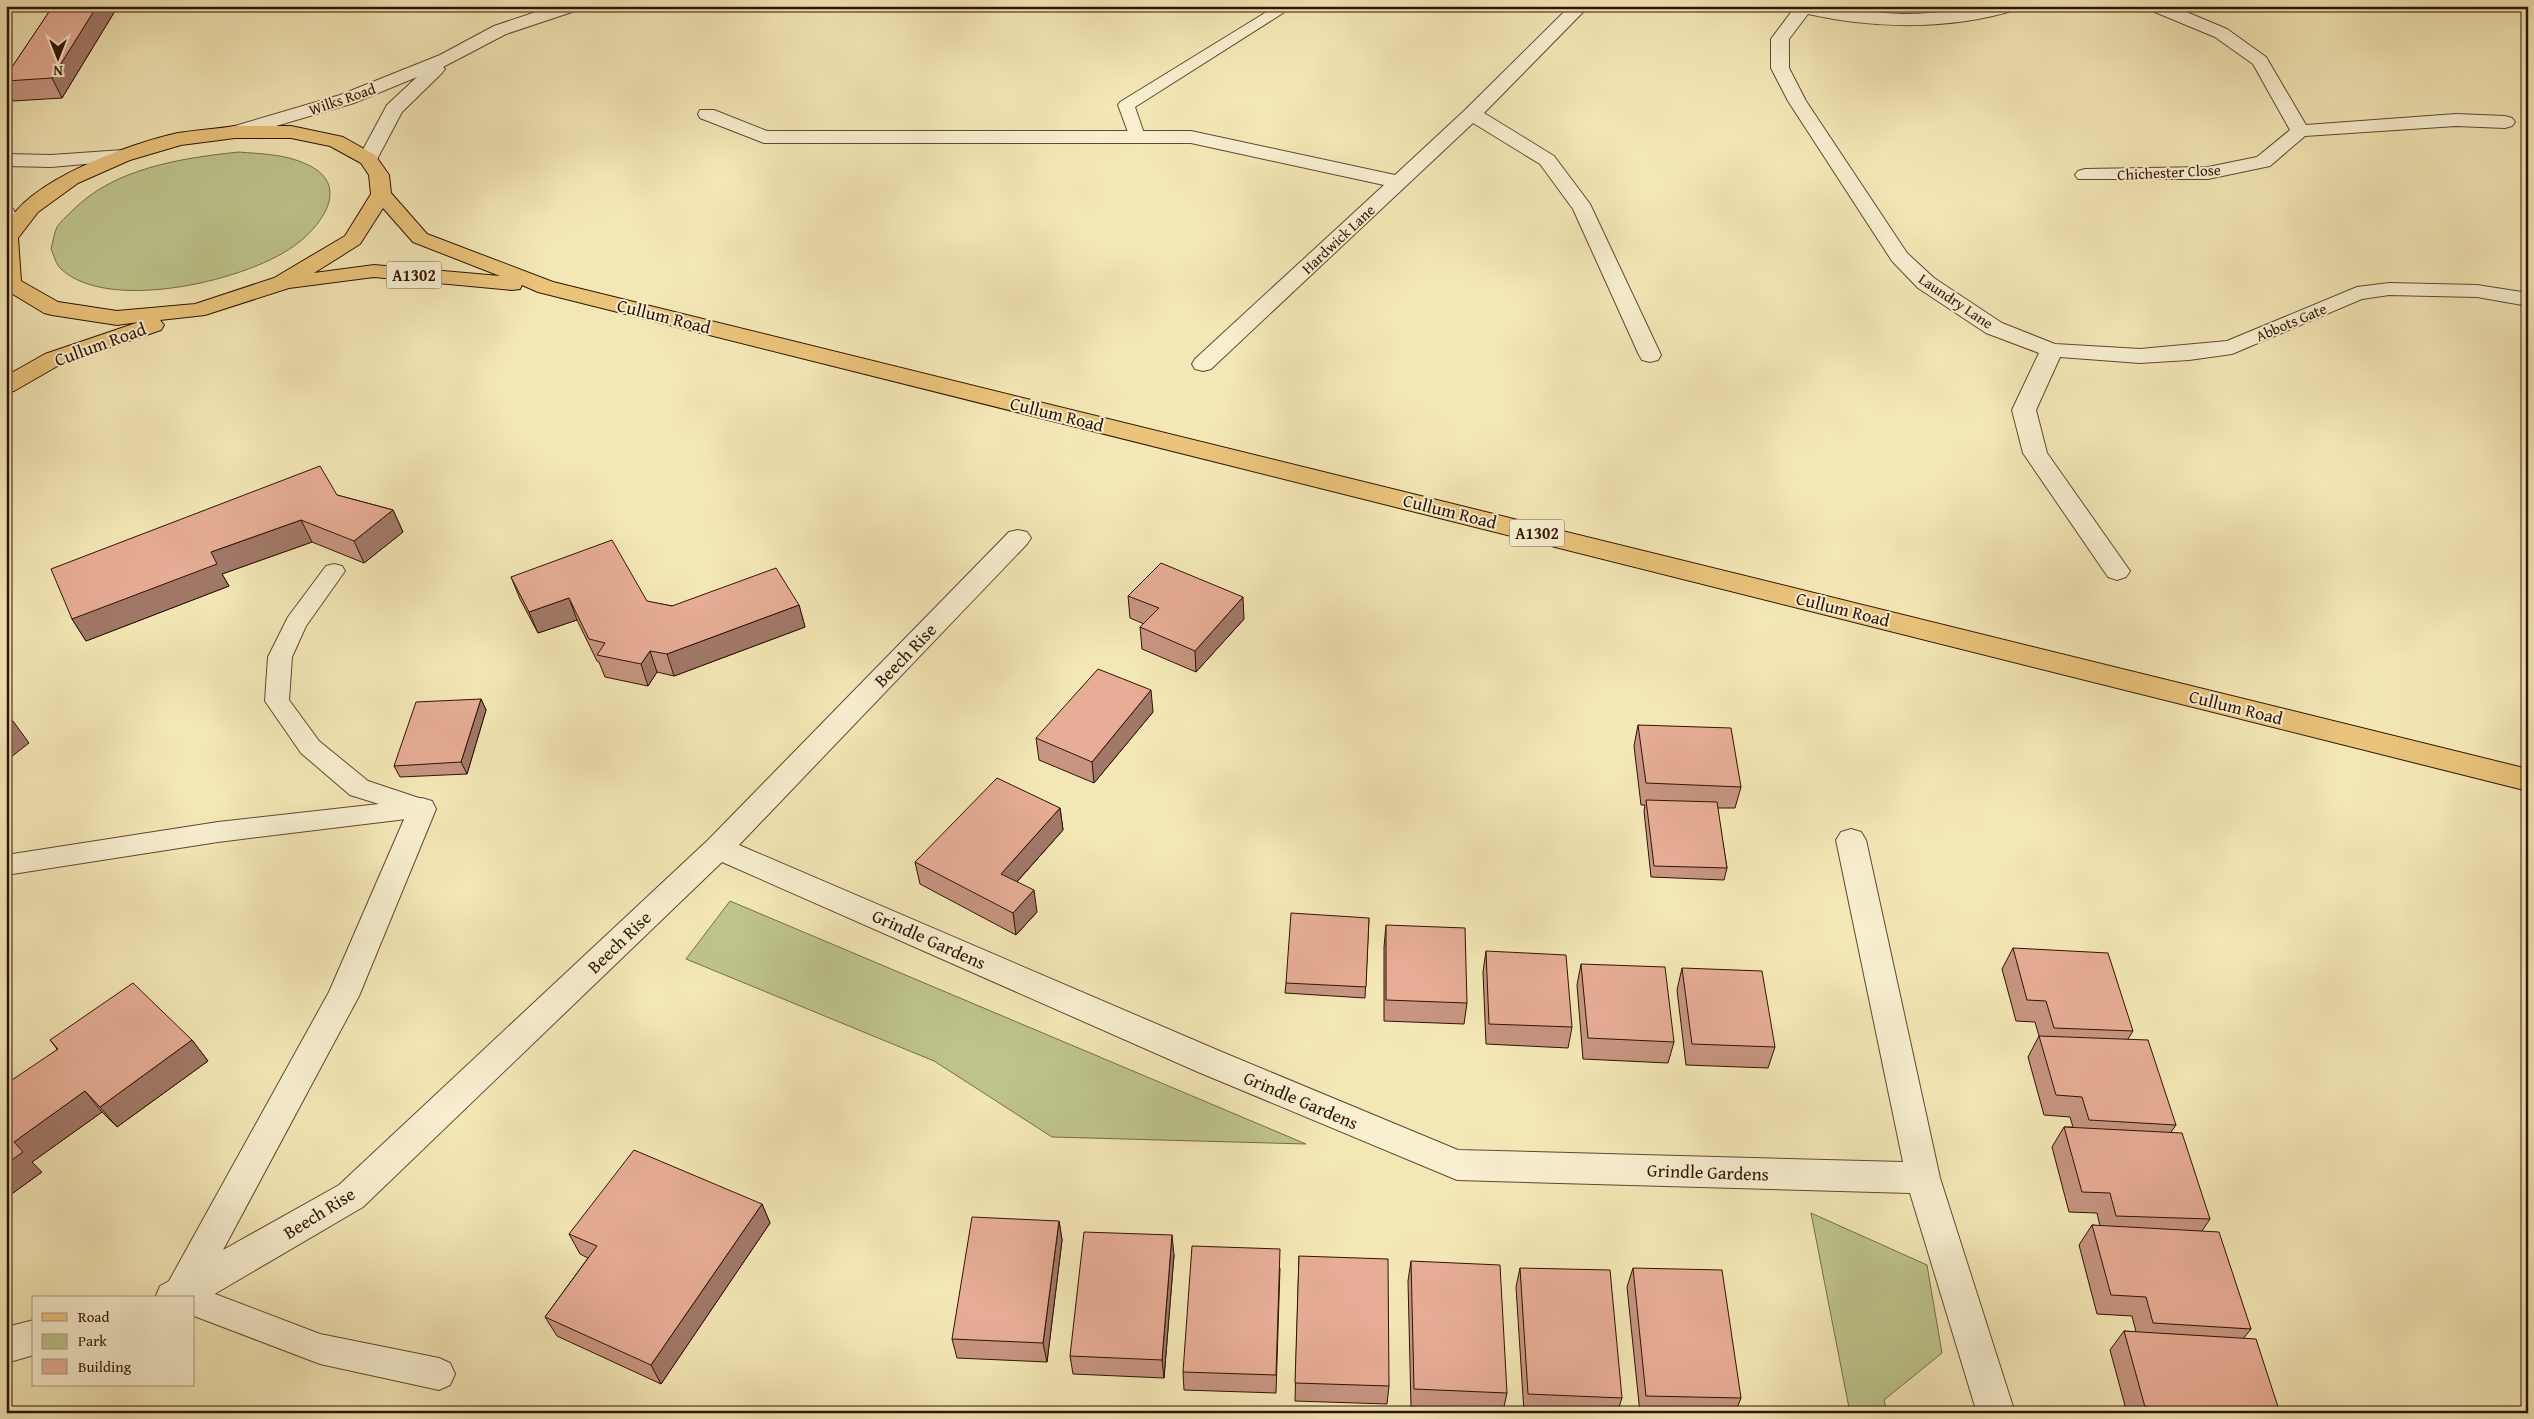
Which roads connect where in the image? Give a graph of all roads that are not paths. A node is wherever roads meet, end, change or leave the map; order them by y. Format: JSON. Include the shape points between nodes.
{"nodes":[{"id":1,"x":572,"y":6,"type":"edge"},
{"id":2,"x":1276,"y":6,"type":"edge"},
{"id":3,"x":1580,"y":6,"type":"edge"},
{"id":4,"x":2010,"y":6,"type":"edge"},
{"id":5,"x":2156,"y":6,"type":"edge"},
{"id":6,"x":1798,"y":8,"type":"edge"},
{"id":7,"x":446,"y":59,"type":"junction"},
{"id":8,"x":707,"y":114,"type":"dead end"},
{"id":9,"x":1472,"y":114,"type":"junction"},
{"id":10,"x":2506,"y":122,"type":"dead end"},
{"id":11,"x":2300,"y":131,"type":"junction"},
{"id":12,"x":235,"y":132,"type":"junction"},
{"id":13,"x":1138,"y":139,"type":"junction"},
{"id":14,"x":123,"y":156,"type":"junction"},
{"id":15,"x":368,"y":159,"type":"junction"},
{"id":16,"x":6,"y":160,"type":"edge"},
{"id":17,"x":2085,"y":175,"type":"dead end"},
{"id":18,"x":1399,"y":182,"type":"junction"},
{"id":19,"x":381,"y":194,"type":"junction"},
{"id":20,"x":6,"y":213,"type":"edge"},
{"id":21,"x":8,"y":238,"type":"junction"},
{"id":22,"x":282,"y":283,"type":"junction"},
{"id":23,"x":546,"y":286,"type":"junction"},
{"id":24,"x":9,"y":289,"type":"edge"},
{"id":25,"x":2528,"y":300,"type":"edge"},
{"id":26,"x":197,"y":310,"type":"junction"},
{"id":27,"x":2052,"y":350,"type":"junction"},
{"id":28,"x":1650,"y":355,"type":"dead end"},
{"id":29,"x":1203,"y":364,"type":"dead end"},
{"id":30,"x":6,"y":386,"type":"edge"},
{"id":31,"x":1018,"y":538,"type":"dead end"},
{"id":32,"x":334,"y":571,"type":"dead end"},
{"id":33,"x":2117,"y":571,"type":"dead end"},
{"id":34,"x":2528,"y":780,"type":"edge"},
{"id":35,"x":422,"y":809,"type":"junction"},
{"id":36,"x":1851,"y":840,"type":"dead end"},
{"id":37,"x":718,"y":848,"type":"junction"},
{"id":38,"x":6,"y":864,"type":"edge"},
{"id":39,"x":1923,"y":1178,"type":"junction"},
{"id":40,"x":184,"y":1296,"type":"edge"},
{"id":41,"x":186,"y":1296,"type":"edge"},
{"id":42,"x":195,"y":1302,"type":"edge"},
{"id":43,"x":32,"y":1338,"type":"edge"},
{"id":44,"x":6,"y":1345,"type":"edge"},
{"id":45,"x":439,"y":1374,"type":"dead end"},
{"id":46,"x":1996,"y":1413,"type":"edge"}],
"edges":[{"from":1,"to":7,"type":"street","name":"Wilks Road","via":[[500,30]]},
{"from":2,"to":13,"type":"lane","via":[[1275,13],[1126,105]]},
{"from":3,"to":9,"type":"street","name":"Hardwick Lane"},
{"from":4,"to":6,"type":"street","via":[[1994,13],[1926,19],[1855,18]]},
{"from":5,"to":11,"type":"street","via":[[2221,33],[2260,61]]},
{"from":6,"to":27,"type":"street","name":"Laundry Lane","via":[[1780,39],[1780,68],[1797,101],[1899,257],[1926,283],[1994,328]]},
{"from":7,"to":12,"type":"street","name":"Wilks Road","via":[[347,99]]},
{"from":7,"to":15,"type":"street","name":"Wilks Road","via":[[394,109]]},
{"from":8,"to":13,"type":"street","via":[[764,137]]},
{"from":9,"to":18,"type":"street","name":"Hardwick Lane"},
{"from":9,"to":28,"type":"street","via":[[1547,160],[1583,208]]},
{"from":10,"to":11,"type":"street","via":[[2456,120]]},
{"from":11,"to":17,"type":"street","name":"Chichester Close","via":[[2263,162],[2208,174]]},
{"from":12,"to":14,"type":"main road","via":[[179,140]]},
{"from":12,"to":15,"type":"main road","via":[[291,132],[336,141]]},
{"from":13,"to":18,"type":"street","via":[[1191,137]]},
{"from":14,"to":16,"type":"street","via":[[51,161]]},
{"from":14,"to":21,"type":"main road","via":[[71,179],[31,208]]},
{"from":15,"to":19,"type":"main road","via":[[379,175]]},
{"from":18,"to":29,"type":"street","name":"Hardwick Lane"},
{"from":19,"to":22,"type":"main road","via":[[353,240]]},
{"from":19,"to":23,"type":"main road","name":"Cullum Road","number":"A1302","via":[[420,238]]},
{"from":20,"to":21,"type":"street"},
{"from":21,"to":24,"type":"main road"},
{"from":22,"to":23,"type":"main road","name":"Cullum Road","number":"A1302","via":[[374,271]]},
{"from":22,"to":26,"type":"main road"},
{"from":23,"to":34,"type":"main road","name":"Cullum Road","number":"A1302"},
{"from":24,"to":26,"type":"main road","via":[[52,308],[117,318]]},
{"from":25,"to":27,"type":"street","name":"Abbots Gate","via":[[2477,291],[2389,289],[2357,293],[2232,347],[2140,356]]},
{"from":26,"to":30,"type":"main road","name":"Cullum Road","via":[[53,360]]},
{"from":27,"to":33,"type":"street","via":[[2024,410],[2035,453]]},
{"from":31,"to":37,"type":"street","name":"Beech Rise"},
{"from":32,"to":35,"type":"lane","via":[[296,623],[280,657],[277,701],[310,747],[359,788]]},
{"from":35,"to":38,"type":"lane","via":[[218,832]]},
{"from":35,"to":40,"type":"street","via":[[343,996]]},
{"from":36,"to":39,"type":"street"},
{"from":37,"to":39,"type":"street","name":"Grindle Gardens","via":[[1210,1062],[1457,1165]]},
{"from":37,"to":41,"type":"street","name":"Beech Rise","via":[[351,1196]]},
{"from":39,"to":46,"type":"street"},
{"from":42,"to":45,"type":"lane","via":[[320,1349]]},
{"from":43,"to":44,"type":"street"}]}
